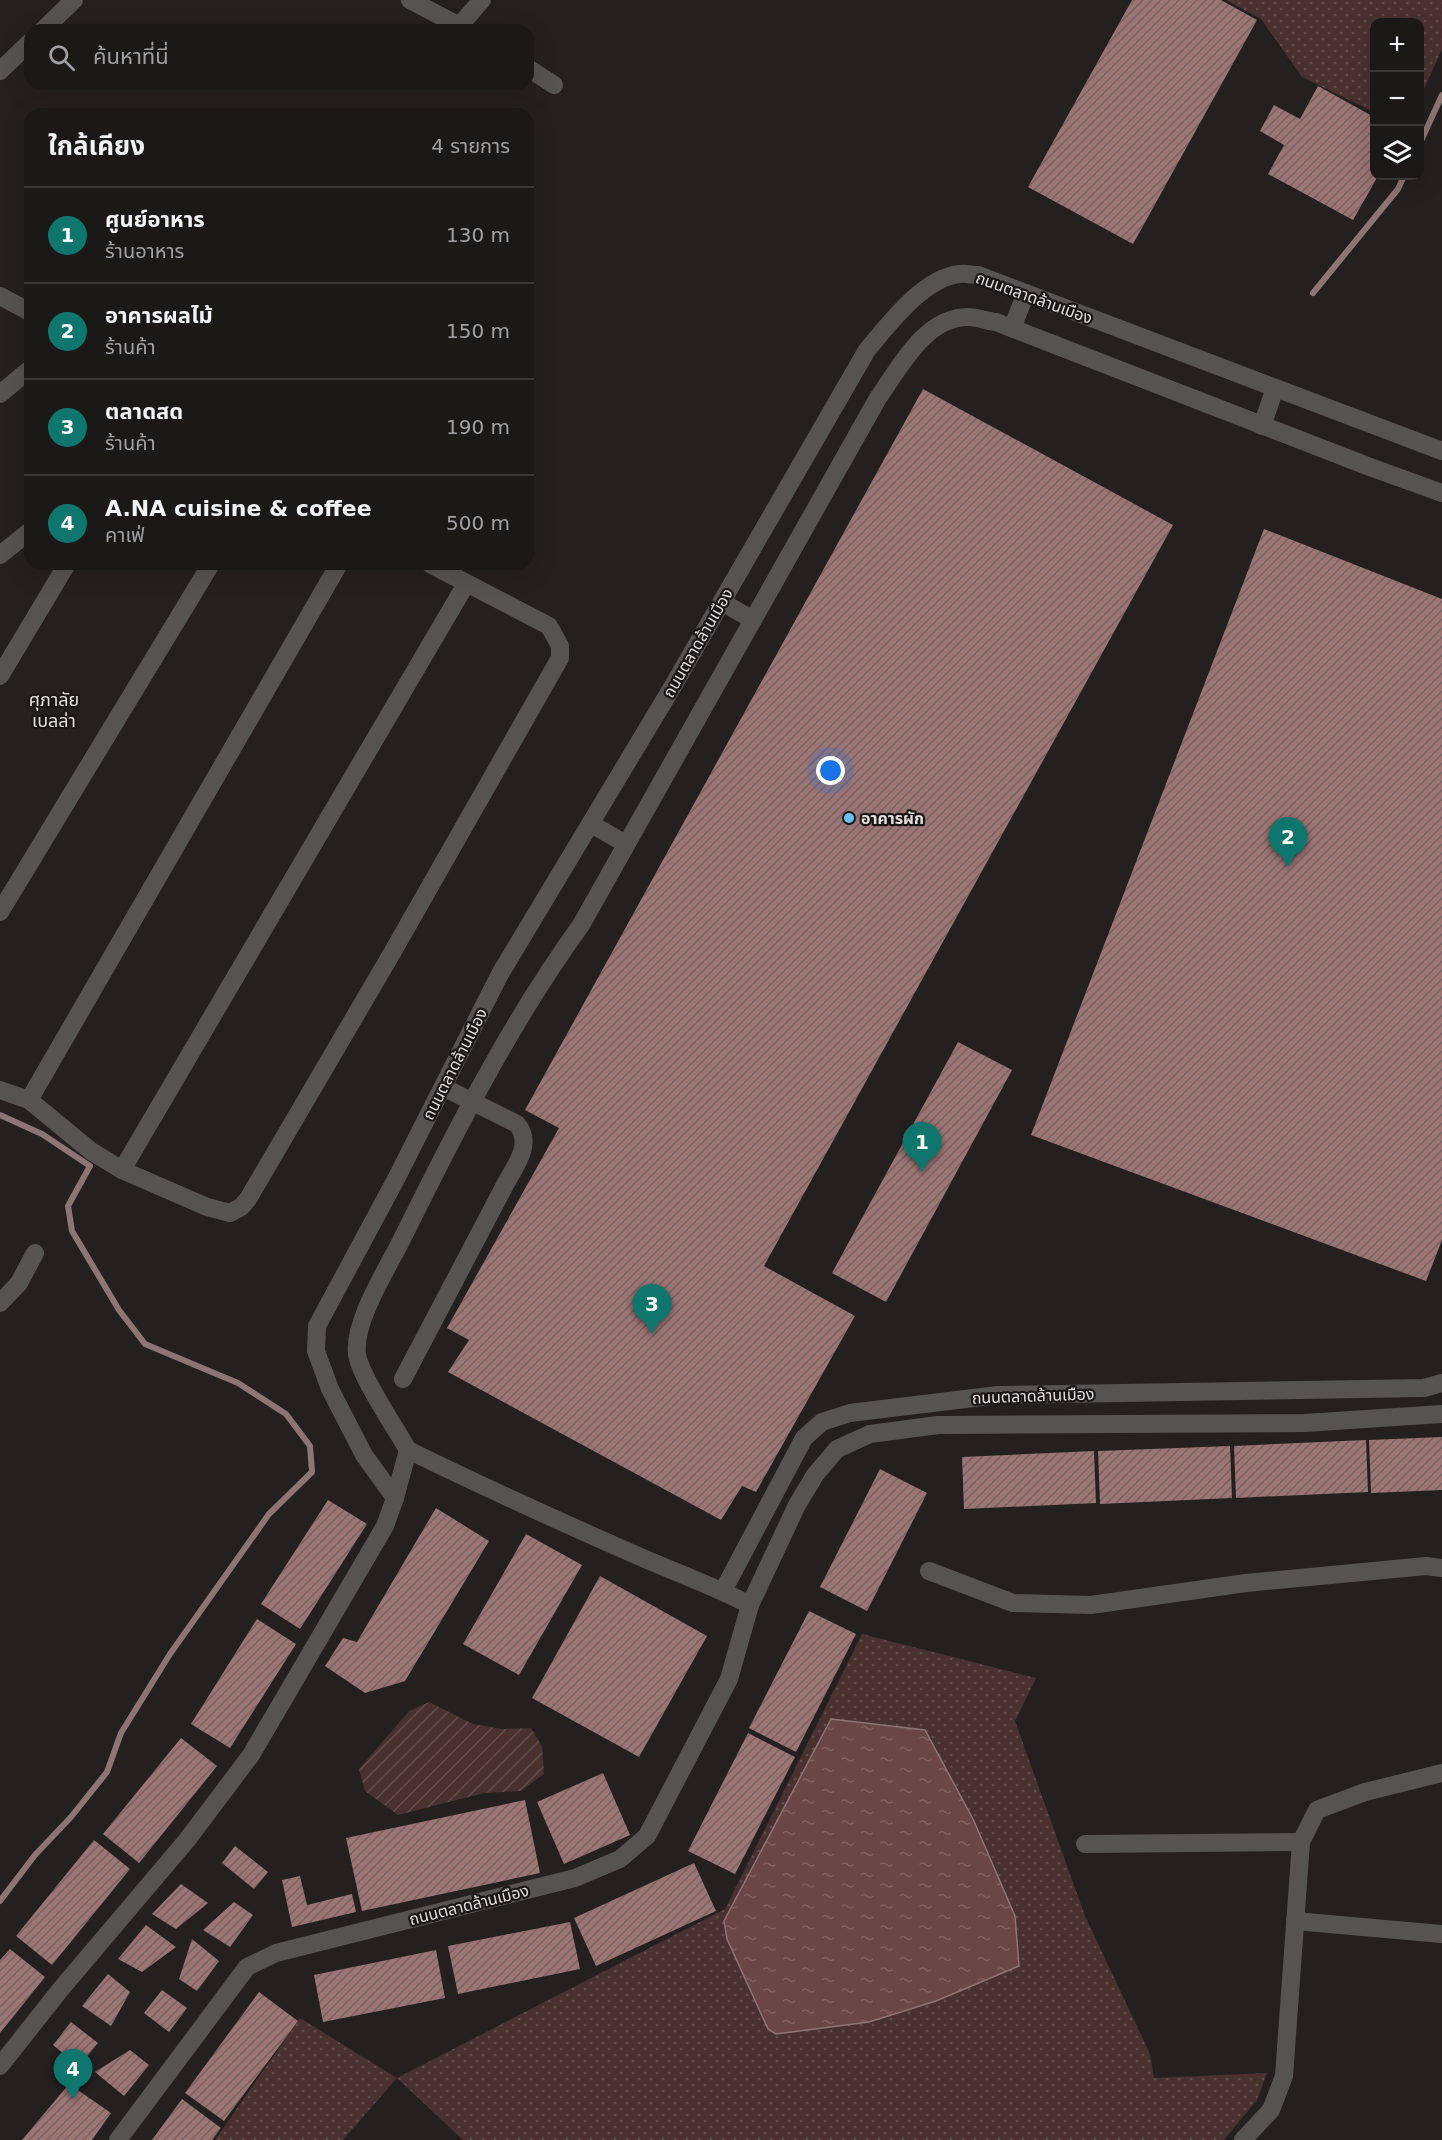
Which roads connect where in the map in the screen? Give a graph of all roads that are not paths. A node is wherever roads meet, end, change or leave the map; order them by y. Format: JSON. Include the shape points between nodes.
{"nodes":[{"id":1,"x":74,"y":0,"type":"edge"},
{"id":2,"x":410,"y":0,"type":"edge"},
{"id":3,"x":482,"y":0,"type":"edge"},
{"id":4,"x":48,"y":24,"type":"edge"},
{"id":5,"x":456,"y":24,"type":"edge"},
{"id":6,"x":467,"y":24,"type":"edge"},
{"id":7,"x":24,"y":48,"type":"edge"},
{"id":8,"x":0,"y":71,"type":"edge"},
{"id":9,"x":534,"y":72,"type":"edge"},
{"id":10,"x":554,"y":85,"type":"dead end"},
{"id":11,"x":1026,"y":293,"type":"junction"},
{"id":12,"x":0,"y":296,"type":"edge"},
{"id":13,"x":24,"y":309,"type":"edge"},
{"id":14,"x":1012,"y":328,"type":"junction"},
{"id":15,"x":24,"y":374,"type":"edge"},
{"id":16,"x":1275,"y":388,"type":"junction"},
{"id":17,"x":0,"y":394,"type":"edge"},
{"id":18,"x":1262,"y":426,"type":"junction"},
{"id":19,"x":1442,"y":451,"type":"edge"},
{"id":20,"x":1442,"y":493,"type":"edge"},
{"id":21,"x":24,"y":536,"type":"edge"},
{"id":22,"x":0,"y":555,"type":"edge"},
{"id":23,"x":63,"y":570,"type":"edge"},
{"id":24,"x":207,"y":570,"type":"edge"},
{"id":25,"x":336,"y":570,"type":"edge"},
{"id":26,"x":441,"y":570,"type":"edge"},
{"id":27,"x":466,"y":584,"type":"junction"},
{"id":28,"x":722,"y":602,"type":"junction"},
{"id":29,"x":753,"y":620,"type":"junction"},
{"id":30,"x":0,"y":676,"type":"edge"},
{"id":31,"x":591,"y":824,"type":"junction"},
{"id":32,"x":626,"y":844,"type":"junction"},
{"id":33,"x":0,"y":912,"type":"edge"},
{"id":34,"x":443,"y":1087,"type":"junction"},
{"id":35,"x":0,"y":1090,"type":"edge"},
{"id":36,"x":29,"y":1100,"type":"junction"},
{"id":37,"x":472,"y":1101,"type":"junction"},
{"id":38,"x":122,"y":1170,"type":"junction"},
{"id":39,"x":35,"y":1253,"type":"dead end"},
{"id":40,"x":0,"y":1303,"type":"edge"},
{"id":41,"x":403,"y":1379,"type":"dead end"},
{"id":42,"x":1442,"y":1383,"type":"edge"},
{"id":43,"x":1442,"y":1414,"type":"edge"},
{"id":44,"x":408,"y":1450,"type":"junction"},
{"id":45,"x":395,"y":1498,"type":"junction"},
{"id":46,"x":1442,"y":1568,"type":"edge"},
{"id":47,"x":929,"y":1572,"type":"dead end"},
{"id":48,"x":723,"y":1591,"type":"junction"},
{"id":49,"x":750,"y":1605,"type":"junction"},
{"id":50,"x":1442,"y":1773,"type":"edge"},
{"id":51,"x":1301,"y":1842,"type":"junction"},
{"id":52,"x":1085,"y":1844,"type":"dead end"},
{"id":53,"x":1295,"y":1921,"type":"junction"},
{"id":54,"x":1442,"y":1934,"type":"edge"},
{"id":55,"x":0,"y":2066,"type":"edge"},
{"id":56,"x":118,"y":2140,"type":"edge"},
{"id":57,"x":1243,"y":2140,"type":"edge"}],
"edges":[{"from":1,"to":4,"type":"street"},
{"from":2,"to":5,"type":"street"},
{"from":3,"to":6,"type":"street"},
{"from":7,"to":8,"type":"street"},
{"from":9,"to":10,"type":"street"},
{"from":11,"to":14,"type":"street"},
{"from":11,"to":16,"type":"street","name":"ถนนตลาดล้านเมือง"},
{"from":11,"to":28,"type":"street","name":"ถนนตลาดล้านเมือง","via":[[978,275],[958,273],[933,284],[907,303],[867,350]]},
{"from":12,"to":13,"type":"street"},
{"from":14,"to":18,"type":"street","name":"ถนนตลาดล้านเมือง"},
{"from":14,"to":29,"type":"street","name":"ถนนตลาดล้านเมือง","via":[[968,317],[943,322],[919,341],[878,398]]},
{"from":15,"to":17,"type":"street"},
{"from":16,"to":18,"type":"street"},
{"from":16,"to":19,"type":"street","name":"ถนนตลาดล้านเมือง"},
{"from":18,"to":20,"type":"street","name":"ถนนตลาดล้านเมือง"},
{"from":21,"to":22,"type":"street"},
{"from":23,"to":30,"type":"street"},
{"from":24,"to":33,"type":"street"},
{"from":25,"to":36,"type":"street"},
{"from":26,"to":27,"type":"street"},
{"from":27,"to":38,"type":"street"},
{"from":27,"to":38,"type":"street","via":[[549,626],[560,646],[560,658],[254,1189],[242,1207],[230,1212],[207,1207]]},
{"from":28,"to":29,"type":"street"},
{"from":28,"to":31,"type":"street","name":"ถนนตลาดล้านเมือง"},
{"from":29,"to":32,"type":"street","name":"ถนนตลาดล้านเมือง"},
{"from":31,"to":32,"type":"street"},
{"from":31,"to":34,"type":"street","name":"ถนนตลาดล้านเมือง","via":[[500,974]]},
{"from":32,"to":37,"type":"street","name":"ถนนตลาดล้านเมือง"},
{"from":34,"to":37,"type":"street"},
{"from":34,"to":45,"type":"street","name":"ถนนตลาดล้านเมือง","via":[[317,1326],[316,1351],[330,1389],[364,1455]]},
{"from":35,"to":36,"type":"street"},
{"from":36,"to":38,"type":"street","via":[[91,1151]]},
{"from":37,"to":41,"type":"street","via":[[517,1124],[525,1142]]},
{"from":37,"to":44,"type":"street","name":"ถนนตลาดล้านเมือง","via":[[362,1319],[357,1356]]},
{"from":39,"to":40,"type":"street","via":[[19,1283]]},
{"from":42,"to":48,"type":"street","name":"ถนนตลาดล้านเมือง","via":[[1424,1388],[998,1395],[850,1413],[822,1422],[804,1438]]},
{"from":43,"to":49,"type":"street","name":"ถนนตลาดล้านเมือง","via":[[1305,1423],[938,1425],[870,1434],[837,1449],[815,1475]]},
{"from":44,"to":45,"type":"street"},
{"from":44,"to":48,"type":"street"},
{"from":45,"to":55,"type":"street","via":[[385,1526],[251,1755],[187,1840]]},
{"from":46,"to":47,"type":"street","via":[[1426,1566],[1246,1583],[1091,1605],[1013,1603]]},
{"from":48,"to":49,"type":"street"},
{"from":49,"to":56,"type":"street","name":"ถนนตลาดล้านเมือง","via":[[729,1679],[647,1836],[620,1859],[575,1878],[276,1953],[247,1967]]},
{"from":50,"to":51,"type":"street","via":[[1365,1792],[1317,1810]]},
{"from":51,"to":52,"type":"street"},
{"from":51,"to":53,"type":"street"},
{"from":53,"to":54,"type":"street"},
{"from":53,"to":57,"type":"street","via":[[1284,2076],[1271,2110]]}]}
